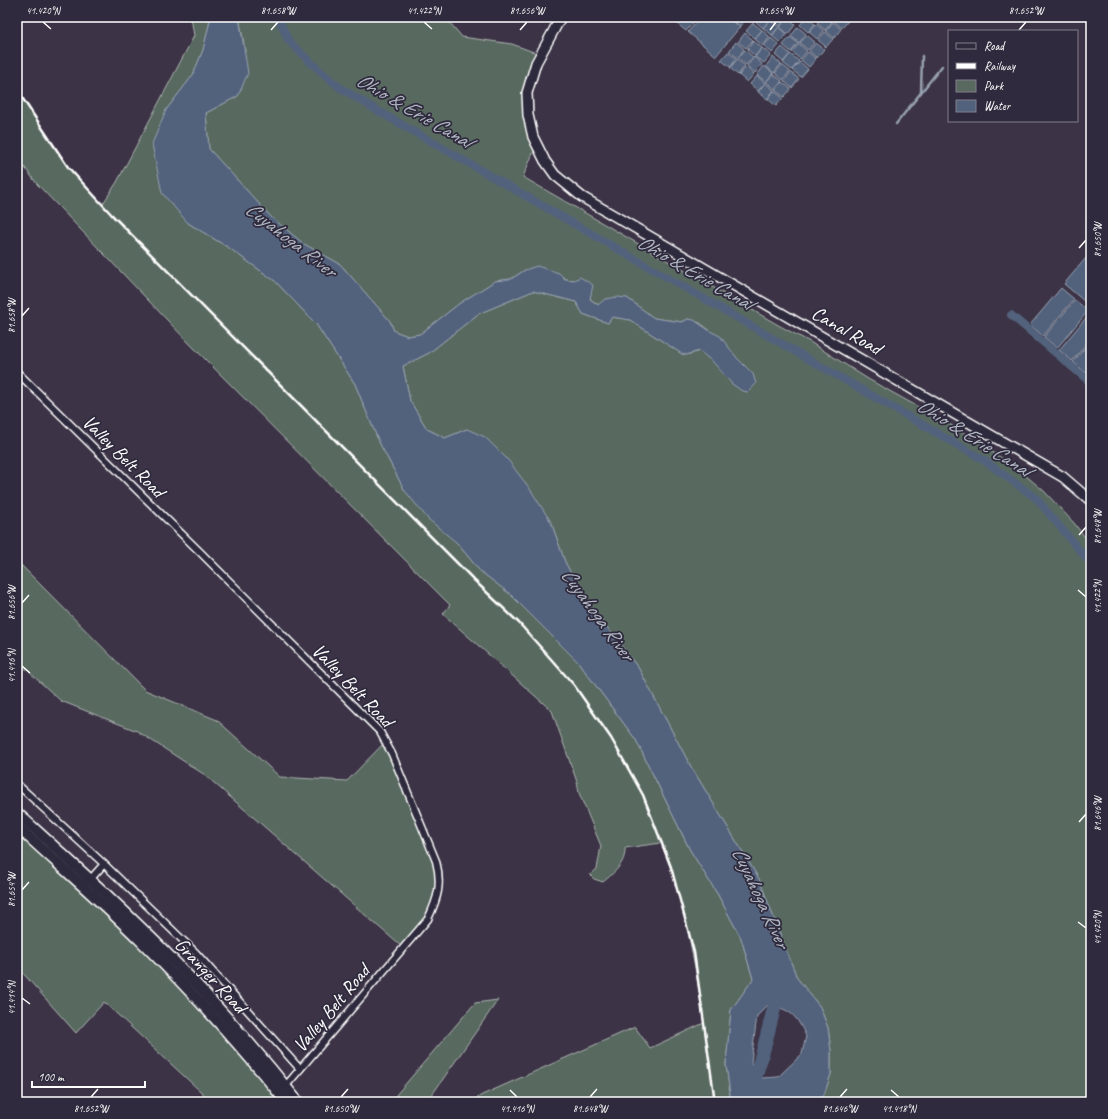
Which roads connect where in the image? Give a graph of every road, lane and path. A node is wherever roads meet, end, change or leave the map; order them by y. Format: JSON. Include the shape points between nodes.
{"nodes":[{"id":1,"x":561,"y":17,"type":"edge"},
{"id":2,"x":17,"y":372,"type":"edge"},
{"id":3,"x":1091,"y":500,"type":"edge"},
{"id":4,"x":17,"y":784,"type":"edge"},
{"id":5,"x":17,"y":813,"type":"edge"},
{"id":6,"x":17,"y":826,"type":"edge"},
{"id":7,"x":104,"y":864,"type":"junction"},
{"id":8,"x":87,"y":883,"type":"junction"},
{"id":9,"x":300,"y":1069,"type":"junction"},
{"id":10,"x":282,"y":1090,"type":"junction"},
{"id":11,"x":286,"y":1102,"type":"edge"},
{"id":12,"x":298,"y":1102,"type":"edge"}],
"edges":[{"from":1,"to":3,"type":"street","name":"Canal Road","via":[[536,63],[527,93],[528,114],[534,137],[555,175],[582,197],[1063,477]]},
{"from":2,"to":9,"type":"street","name":"Valley Belt Road","via":[[380,732],[392,754],[432,850],[440,874],[436,902],[428,918]]},
{"from":4,"to":7,"type":"street","name":"Granger Road"},
{"from":5,"to":8,"type":"main road","name":"Granger Road"},
{"from":6,"to":8,"type":"main road","name":"Granger Road"},
{"from":7,"to":8,"type":"street"},
{"from":7,"to":9,"type":"street","name":"Granger Road","via":[[196,953]]},
{"from":8,"to":10,"type":"main road","name":"Granger Road","via":[[156,943],[206,994],[261,1056]]},
{"from":9,"to":10,"type":"street","name":"Valley Belt Road"},
{"from":10,"to":11,"type":"main road","name":"Granger Road"},
{"from":10,"to":12,"type":"main road","name":"Granger Road"}]}
